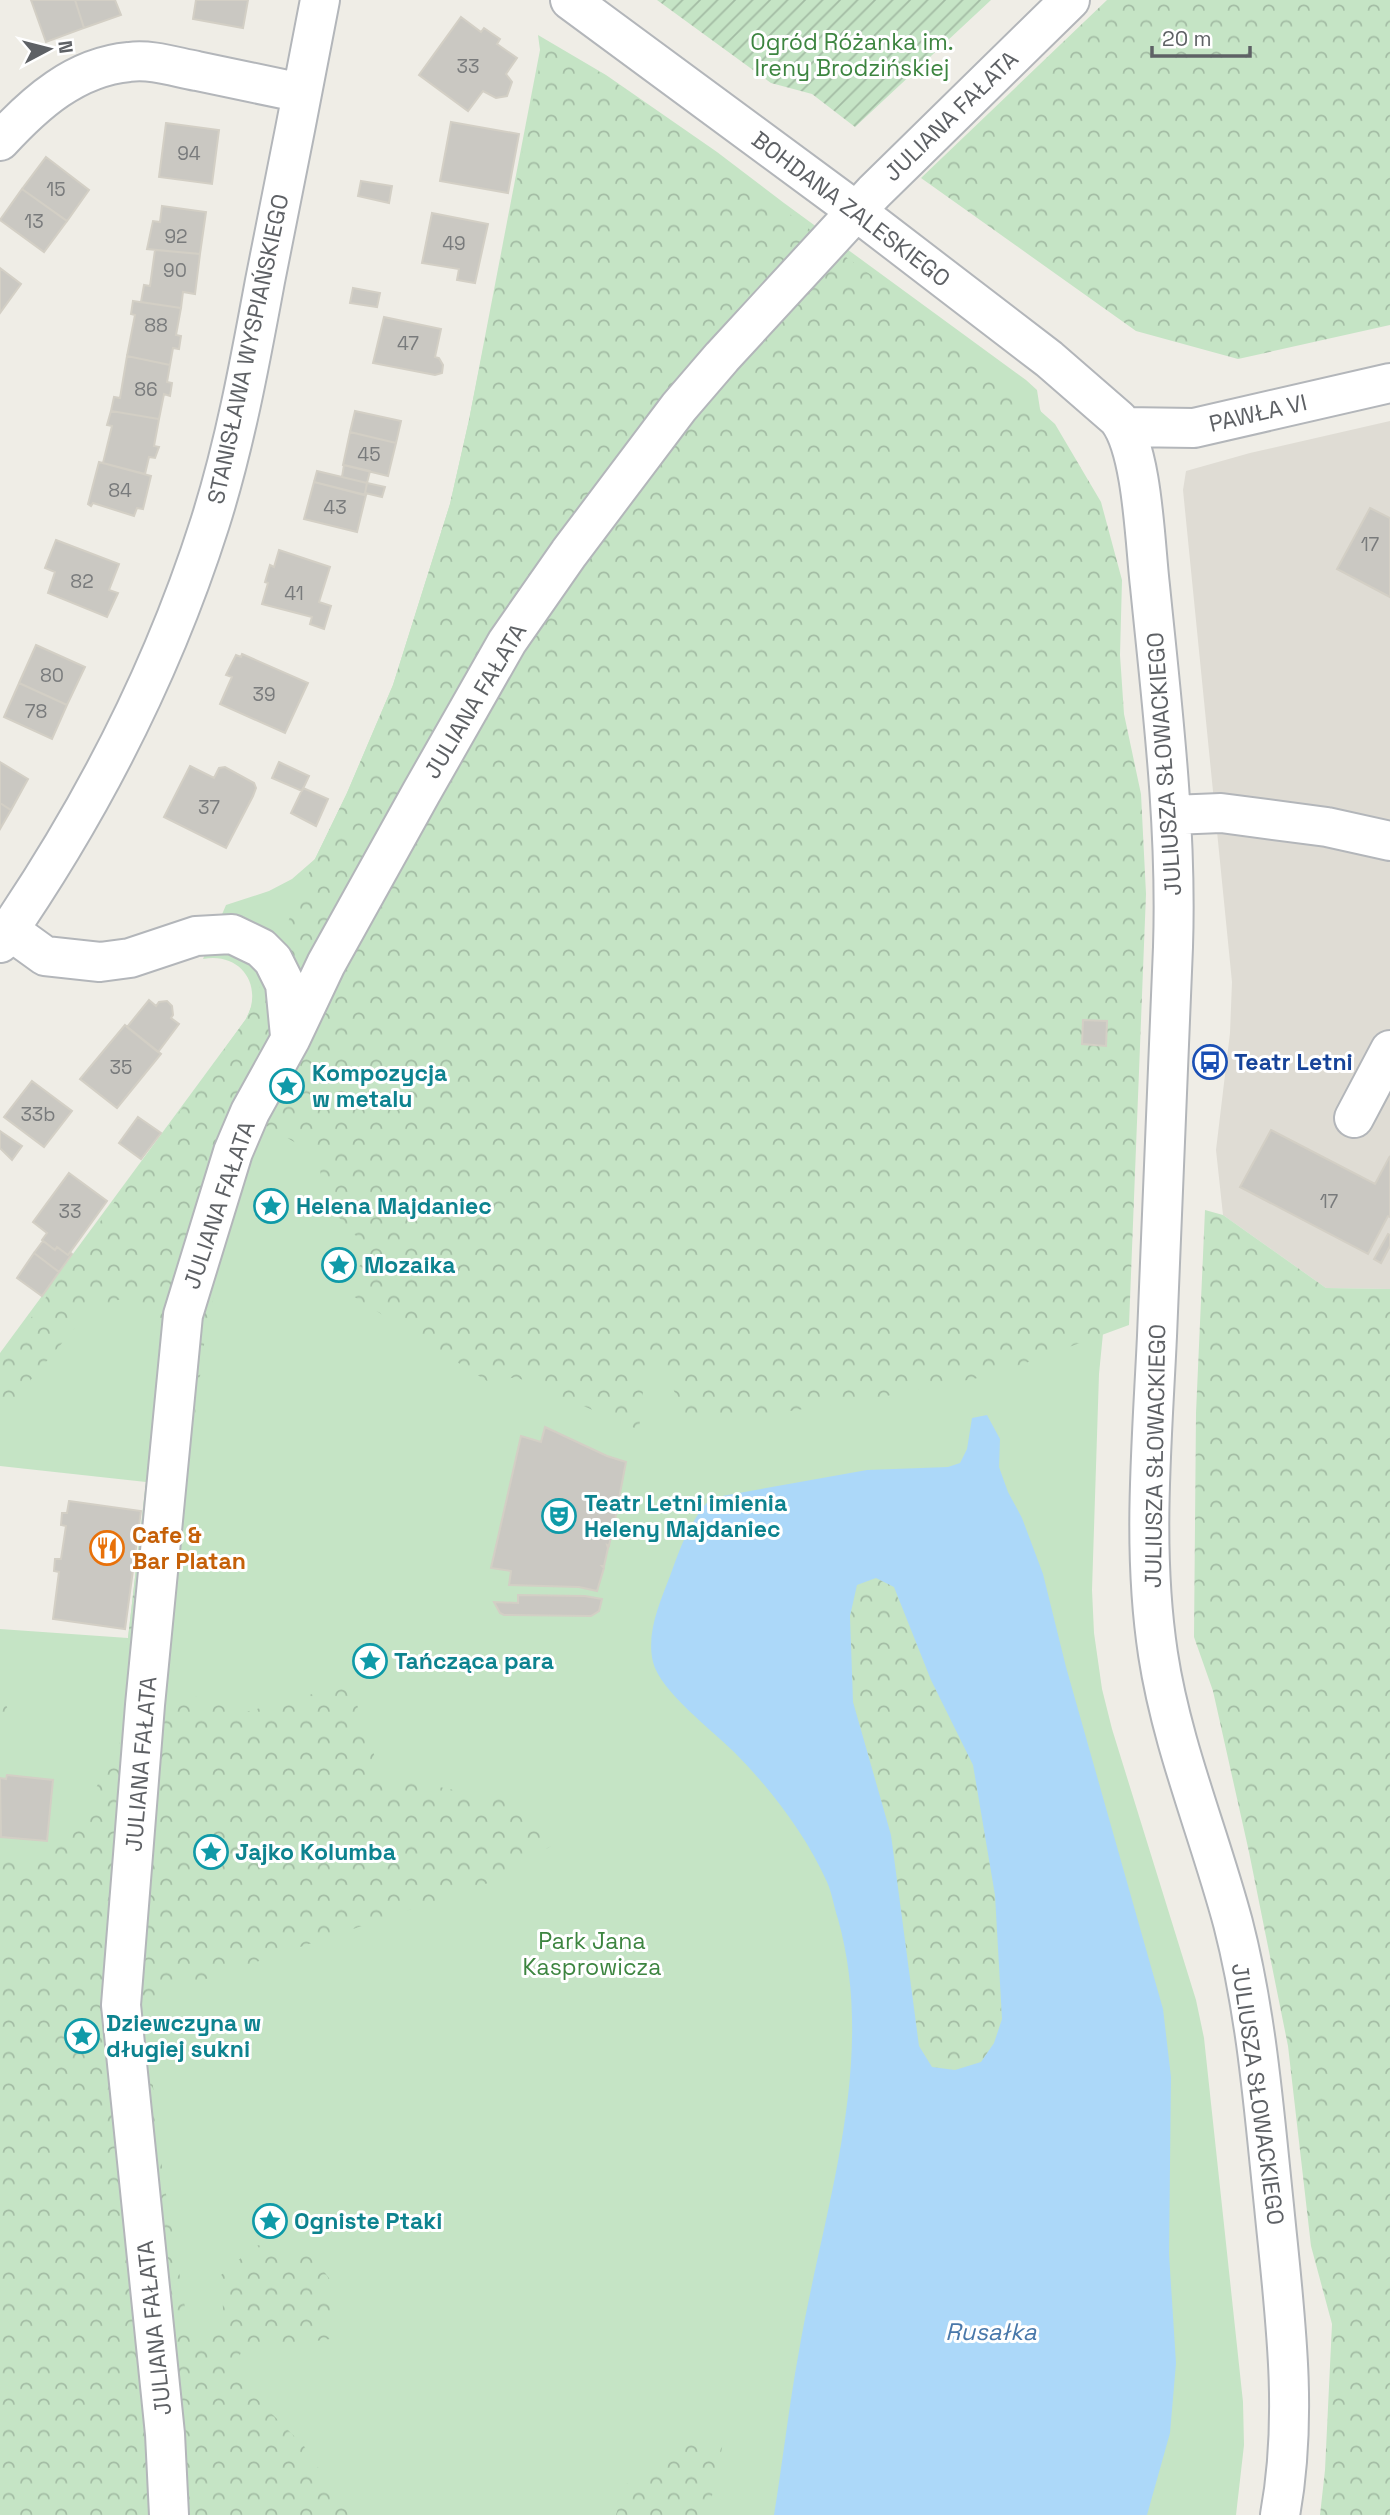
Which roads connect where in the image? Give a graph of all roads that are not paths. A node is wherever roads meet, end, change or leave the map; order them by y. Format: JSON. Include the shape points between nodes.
{"nodes":[{"id":1,"x":320,"y":0,"type":"edge"},
{"id":2,"x":570,"y":0,"type":"edge"},
{"id":3,"x":1070,"y":0,"type":"edge"},
{"id":4,"x":302,"y":93,"type":"junction"},
{"id":5,"x":0,"y":141,"type":"edge"},
{"id":6,"x":856,"y":211,"type":"junction"},
{"id":7,"x":1390,"y":383,"type":"edge"},
{"id":8,"x":1124,"y":427,"type":"junction"},
{"id":9,"x":1172,"y":814,"type":"junction"},
{"id":10,"x":1390,"y":841,"type":"edge"},
{"id":11,"x":7,"y":924,"type":"edge"},
{"id":12,"x":291,"y":1038,"type":"junction"},
{"id":13,"x":1390,"y":1050,"type":"edge"},
{"id":14,"x":1354,"y":1118,"type":"dead end"},
{"id":15,"x":169,"y":2515,"type":"edge"},
{"id":16,"x":1280,"y":2515,"type":"edge"}],
"edges":[{"from":1,"to":4,"type":"street","name":"STANISŁAWA WYSPIAŃSKIEGO"},
{"from":2,"to":6,"type":"street","name":"BOHDANA ZALESKIEGO"},
{"from":3,"to":6,"type":"street","name":"JULIANA FAŁATA"},
{"from":4,"to":5,"type":"street","via":[[151,62],[119,63],[54,90]]},
{"from":4,"to":11,"type":"street","name":"STANISŁAWA WYSPIAŃSKIEGO","via":[[234,434],[194,570],[117,751],[47,875]]},
{"from":6,"to":8,"type":"street","name":"BOHDANA ZALESKIEGO","via":[[1049,359]]},
{"from":6,"to":12,"type":"street","name":"JULIANA FAŁATA","via":[[680,407],[621,481],[507,642],[326,964]]},
{"from":7,"to":8,"type":"street","name":"PAWŁA VI","via":[[1194,428]]},
{"from":8,"to":9,"type":"street","name":"JULIUSZA SŁOWACKIEGO","via":[[1139,489]]},
{"from":9,"to":10,"type":"street","via":[[1221,813]]},
{"from":9,"to":16,"type":"street","name":"JULIUSZA SŁOWACKIEGO","via":[[1175,900],[1150,1475],[1150,1580],[1171,1717],[1232,1920],[1257,2043],[1290,2396],[1289,2451]]},
{"from":11,"to":12,"type":"street","via":[[45,956],[100,962],[130,958],[196,936],[232,934],[261,947],[273,960],[285,984]]},
{"from":12,"to":15,"type":"street","name":"JULIANA FAŁATA","via":[[233,1152],[183,1315],[145,1705],[121,2005],[165,2434]]},
{"from":13,"to":14,"type":"street"}]}
